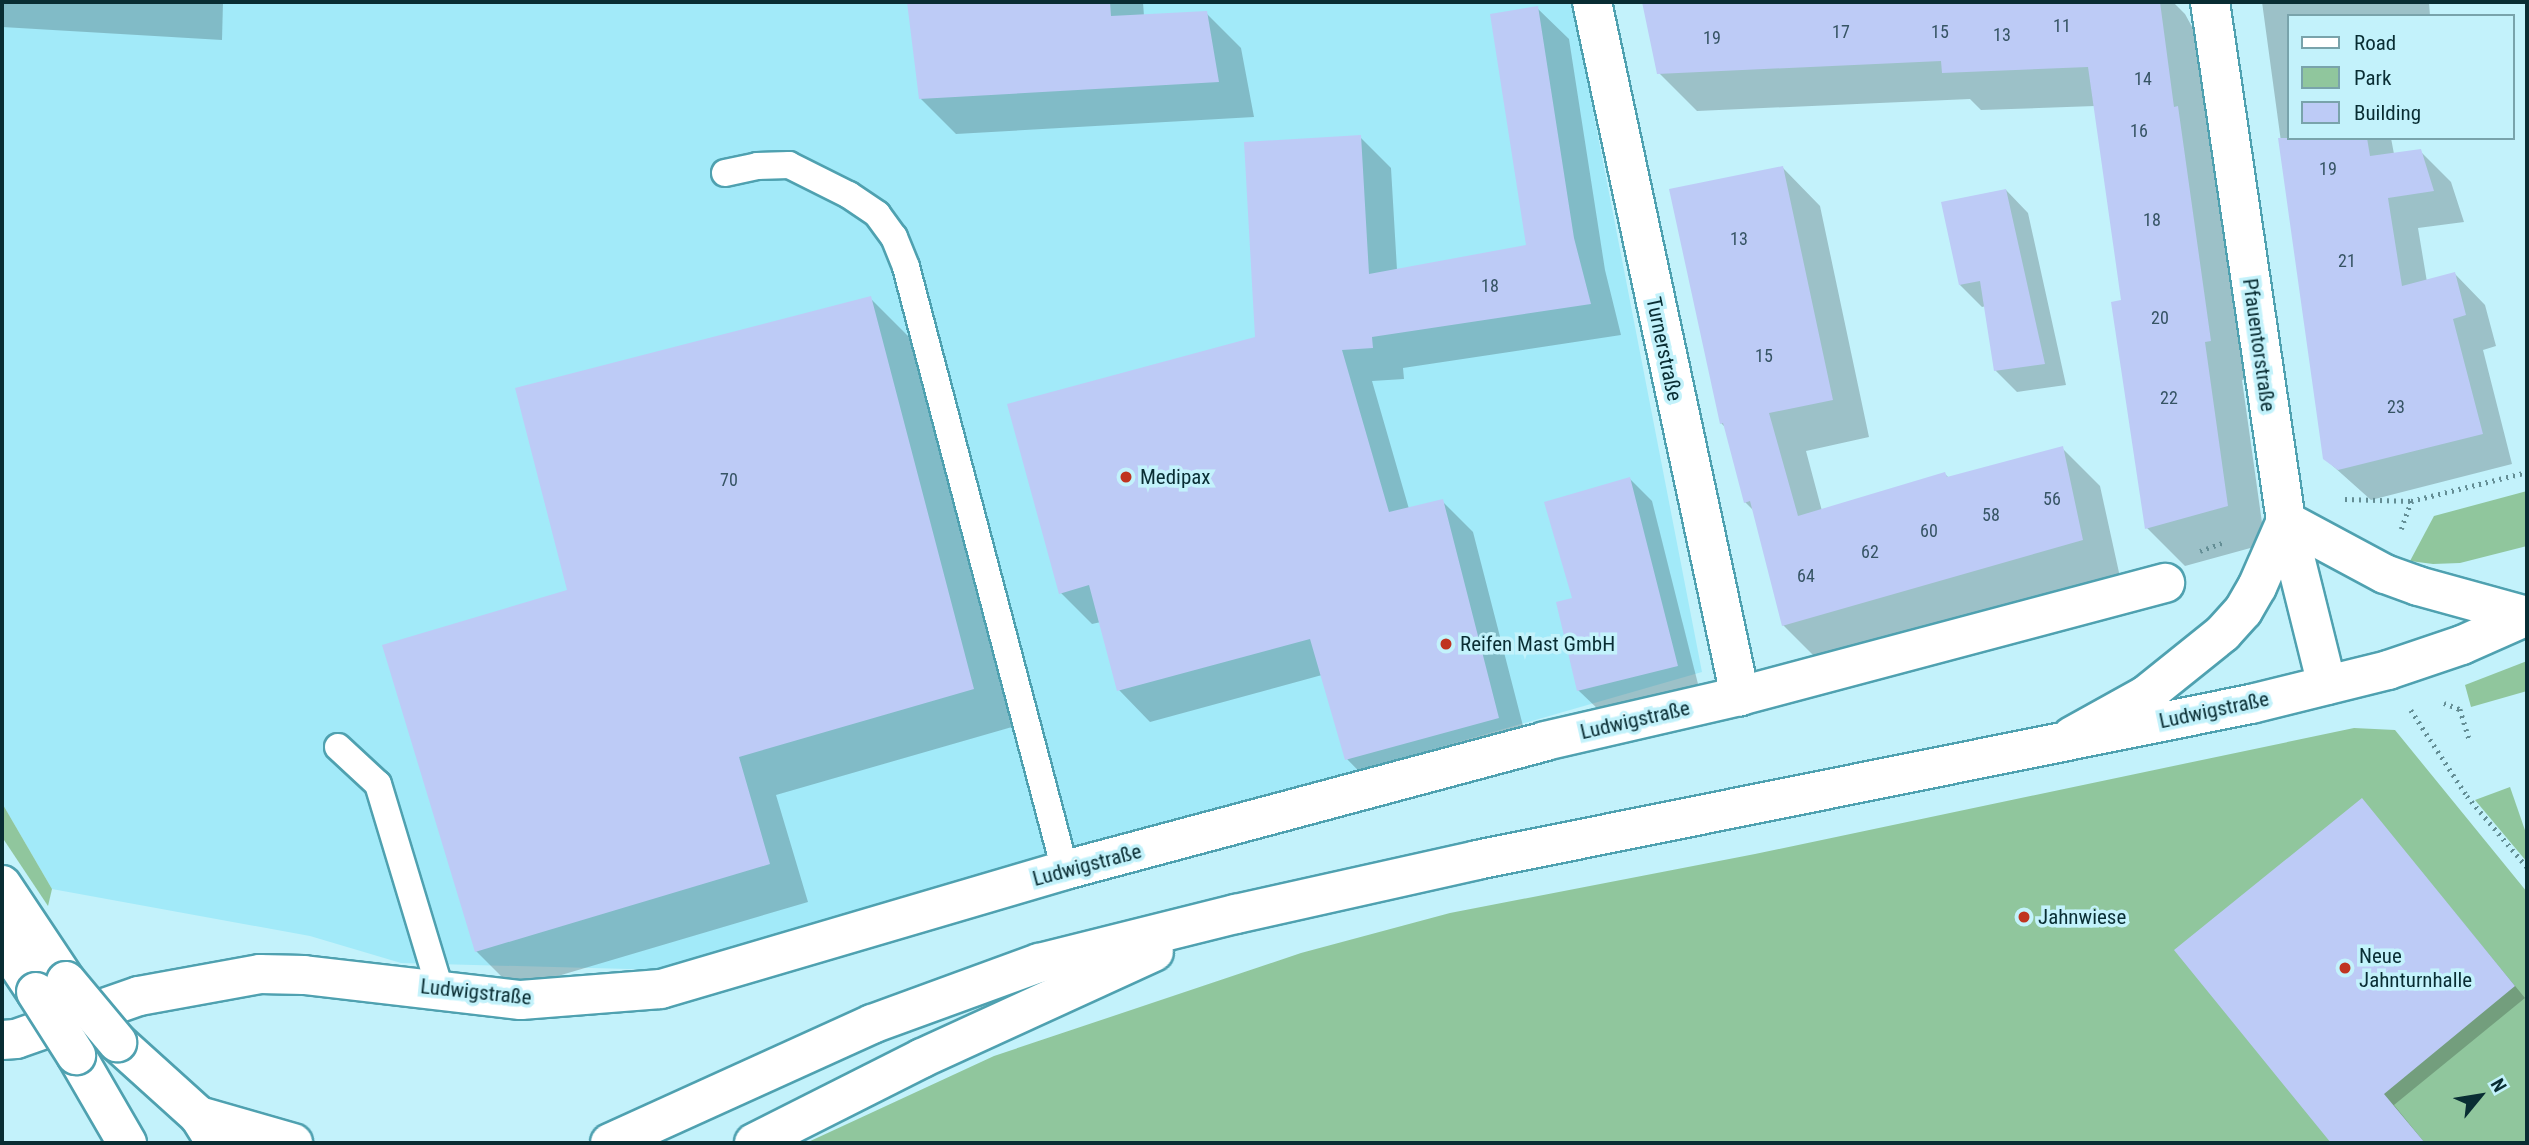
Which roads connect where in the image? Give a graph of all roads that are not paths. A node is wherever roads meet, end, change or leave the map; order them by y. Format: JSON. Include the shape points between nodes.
{"nodes":[{"id":1,"x":1592,"y":2,"type":"edge"},
{"id":2,"x":2210,"y":2,"type":"edge"},
{"id":3,"x":725,"y":173,"type":"dead end"},
{"id":4,"x":2286,"y":521,"type":"junction"},
{"id":5,"x":2165,"y":583,"type":"dead end"},
{"id":6,"x":2527,"y":616,"type":"edge"},
{"id":7,"x":2327,"y":685,"type":"junction"},
{"id":8,"x":1740,"y":696,"type":"junction"},
{"id":9,"x":2063,"y":740,"type":"junction"},
{"id":10,"x":338,"y":747,"type":"dead end"},
{"id":11,"x":1065,"y":870,"type":"junction"},
{"id":12,"x":2,"y":885,"type":"edge"},
{"id":13,"x":1236,"y":914,"type":"junction"},
{"id":14,"x":2,"y":941,"type":"edge"},
{"id":15,"x":51,"y":986,"type":"junction"},
{"id":16,"x":440,"y":989,"type":"junction"},
{"id":17,"x":2,"y":1040,"type":"edge"},
{"id":18,"x":208,"y":1130,"type":"edge"},
{"id":19,"x":127,"y":1143,"type":"edge"},
{"id":20,"x":293,"y":1143,"type":"edge"},
{"id":21,"x":610,"y":1143,"type":"edge"},
{"id":22,"x":754,"y":1143,"type":"edge"}],
"edges":[{"from":1,"to":8,"type":"street","name":"Turnerstraße"},
{"from":2,"to":4,"type":"street","name":"Pfauentorstraße"},
{"from":3,"to":11,"type":"lane","via":[[789,165],[877,214],[894,237],[910,280]]},
{"from":4,"to":6,"type":"street","via":[[2407,582]]},
{"from":4,"to":7,"type":"street","name":"Pfauentorstraße"},
{"from":4,"to":9,"type":"street","via":[[2257,587],[2223,633],[2146,695]]},
{"from":5,"to":8,"type":"street","name":"Ludwigstraße"},
{"from":6,"to":7,"type":"street","name":"Ludwigstraße","via":[[2462,645]]},
{"from":7,"to":9,"type":"street","name":"Ludwigstraße"},
{"from":8,"to":11,"type":"street","name":"Ludwigstraße","via":[[1545,741]]},
{"from":9,"to":13,"type":"street","name":"Ludwigstraße"},
{"from":10,"to":16,"type":"lane","via":[[377,784]]},
{"from":11,"to":16,"type":"street","name":"Ludwigstraße","via":[[661,989],[521,1000]]},
{"from":12,"to":15,"type":"street"},
{"from":13,"to":21,"type":"street","name":"Ludwigstraße","via":[[1039,963],[898,1014]]},
{"from":13,"to":22,"type":"street","name":"Ludwigstraße","via":[[922,1058]]},
{"from":14,"to":15,"type":"street"},
{"from":15,"to":18,"type":"street","bridge":true},
{"from":15,"to":19,"type":"street","bridge":true,"via":[[76,1055]]},
{"from":16,"to":17,"type":"street","name":"Ludwigstraße","via":[[260,974],[139,996]]},
{"from":18,"to":20,"type":"street"}]}
